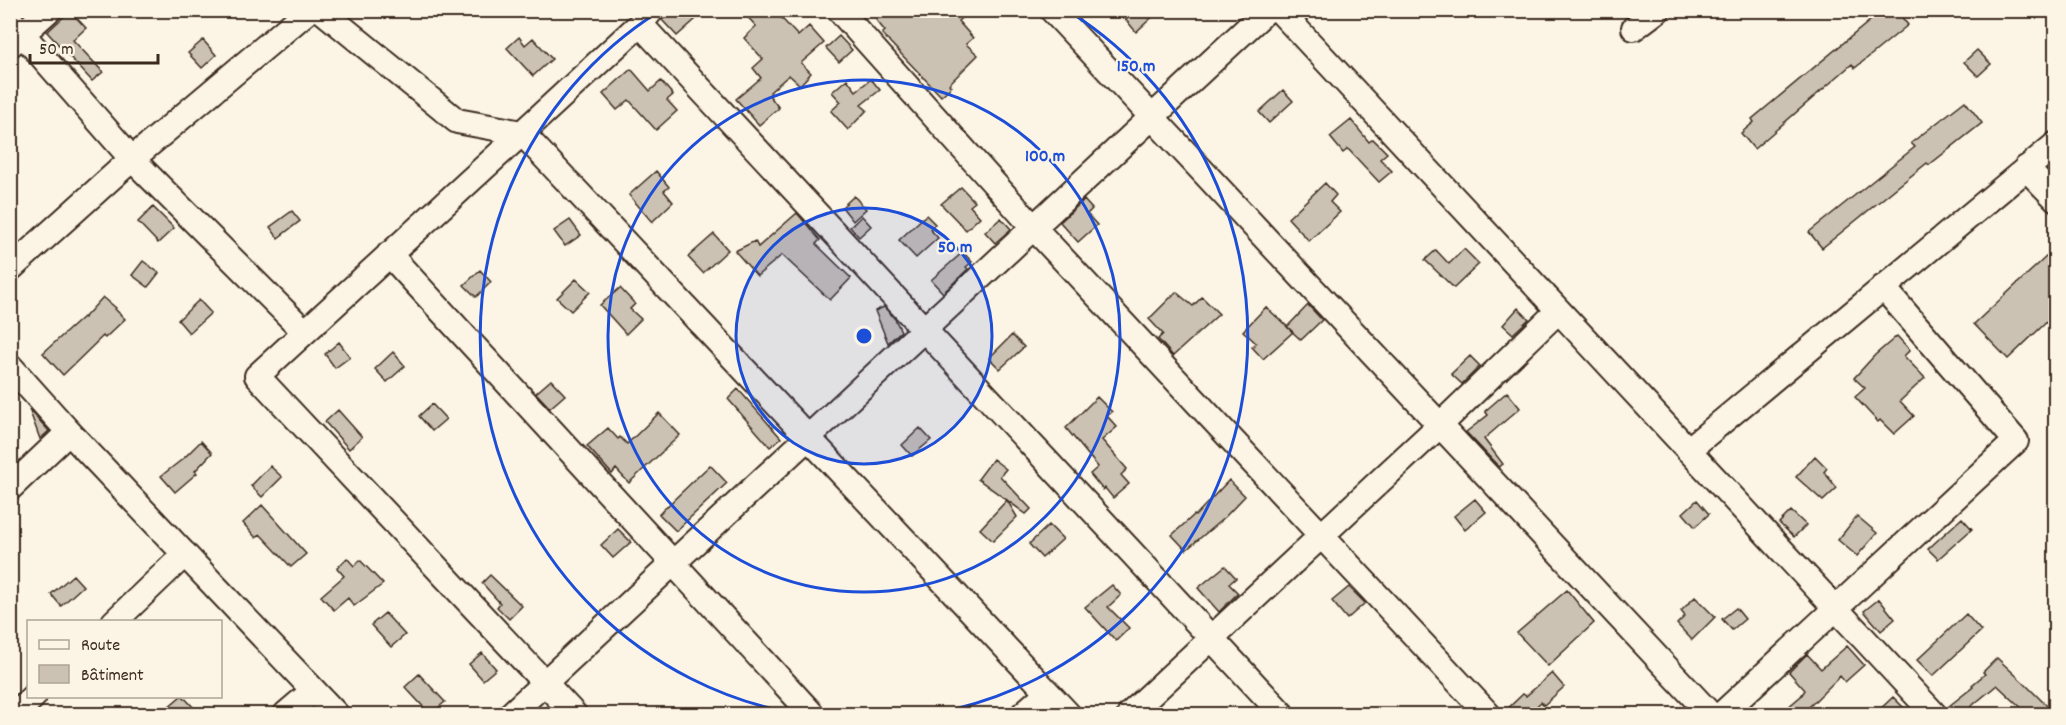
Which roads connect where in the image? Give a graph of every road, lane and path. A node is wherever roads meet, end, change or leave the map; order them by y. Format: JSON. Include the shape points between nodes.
{"nodes":[{"id":1,"x":49,"y":10,"type":"edge"},
{"id":2,"x":309,"y":10,"type":"edge"},
{"id":3,"x":321,"y":10,"type":"edge"},
{"id":4,"x":839,"y":10,"type":"edge"},
{"id":5,"x":1052,"y":10,"type":"edge"},
{"id":6,"x":1267,"y":10,"type":"edge"},
{"id":7,"x":1279,"y":10,"type":"edge"},
{"id":8,"x":646,"y":17,"type":"edge"},
{"id":9,"x":15,"y":33,"type":"edge"},
{"id":10,"x":1153,"y":117,"type":"junction"},
{"id":11,"x":522,"y":133,"type":"junction"},
{"id":12,"x":2055,"y":144,"type":"edge"},
{"id":13,"x":132,"y":159,"type":"junction"},
{"id":14,"x":2026,"y":168,"type":"junction"},
{"id":15,"x":2055,"y":199,"type":"edge"},
{"id":16,"x":1034,"y":228,"type":"junction"},
{"id":17,"x":389,"y":254,"type":"junction"},
{"id":18,"x":10,"y":269,"type":"edge"},
{"id":19,"x":1883,"y":288,"type":"junction"},
{"id":20,"x":1558,"y":311,"type":"junction"},
{"id":21,"x":924,"y":330,"type":"junction"},
{"id":22,"x":305,"y":332,"type":"junction"},
{"id":23,"x":10,"y":366,"type":"edge"},
{"id":24,"x":1439,"y":426,"type":"junction"},
{"id":25,"x":69,"y":432,"type":"junction"},
{"id":26,"x":809,"y":437,"type":"junction"},
{"id":27,"x":1688,"y":450,"type":"junction"},
{"id":28,"x":10,"y":488,"type":"edge"},
{"id":29,"x":1321,"y":536,"type":"junction"},
{"id":30,"x":185,"y":554,"type":"junction"},
{"id":31,"x":674,"y":563,"type":"junction"},
{"id":32,"x":1836,"y":608,"type":"junction"},
{"id":33,"x":115,"y":620,"type":"edge"},
{"id":34,"x":1211,"y":639,"type":"junction"},
{"id":35,"x":545,"y":683,"type":"junction"},
{"id":36,"x":313,"y":690,"type":"junction"},
{"id":37,"x":1047,"y":693,"type":"junction"},
{"id":38,"x":32,"y":698,"type":"edge"},
{"id":39,"x":1925,"y":711,"type":"edge"},
{"id":40,"x":15,"y":714,"type":"edge"},
{"id":41,"x":286,"y":714,"type":"edge"},
{"id":42,"x":336,"y":714,"type":"edge"},
{"id":43,"x":511,"y":714,"type":"edge"},
{"id":44,"x":574,"y":714,"type":"edge"},
{"id":45,"x":812,"y":714,"type":"edge"},
{"id":46,"x":1023,"y":714,"type":"edge"},
{"id":47,"x":1068,"y":714,"type":"edge"},
{"id":48,"x":1130,"y":714,"type":"edge"},
{"id":49,"x":1281,"y":714,"type":"edge"},
{"id":50,"x":1488,"y":714,"type":"edge"},
{"id":51,"x":1710,"y":714,"type":"edge"},
{"id":52,"x":1722,"y":714,"type":"edge"}],
"edges":[{"from":1,"to":9,"type":"street"},
{"from":2,"to":13,"type":"street"},
{"from":3,"to":11,"type":"street","via":[[457,121]]},
{"from":4,"to":16,"type":"street"},
{"from":5,"to":10,"type":"street"},
{"from":6,"to":10,"type":"street"},
{"from":7,"to":20,"type":"street"},
{"from":8,"to":11,"type":"street"},
{"from":8,"to":21,"type":"street"},
{"from":9,"to":13,"type":"street"},
{"from":10,"to":16,"type":"street"},
{"from":10,"to":24,"type":"street"},
{"from":11,"to":17,"type":"street"},
{"from":11,"to":26,"type":"street"},
{"from":12,"to":14,"type":"street"},
{"from":13,"to":18,"type":"street"},
{"from":13,"to":22,"type":"street"},
{"from":14,"to":15,"type":"street"},
{"from":14,"to":19,"type":"street"},
{"from":16,"to":21,"type":"street"},
{"from":16,"to":29,"type":"street"},
{"from":17,"to":22,"type":"street"},
{"from":17,"to":31,"type":"street"},
{"from":19,"to":27,"type":"street"},
{"from":19,"to":32,"type":"street","via":[[2016,441]]},
{"from":20,"to":24,"type":"street"},
{"from":20,"to":27,"type":"street"},
{"from":21,"to":26,"type":"street"},
{"from":21,"to":34,"type":"street"},
{"from":22,"to":35,"type":"street","via":[[257,376]]},
{"from":23,"to":25,"type":"street"},
{"from":24,"to":29,"type":"street"},
{"from":24,"to":51,"type":"street"},
{"from":25,"to":28,"type":"street"},
{"from":25,"to":30,"type":"street"},
{"from":26,"to":31,"type":"street"},
{"from":26,"to":37,"type":"street"},
{"from":27,"to":32,"type":"street"},
{"from":29,"to":34,"type":"street"},
{"from":29,"to":50,"type":"street"},
{"from":30,"to":33,"type":"street"},
{"from":30,"to":36,"type":"street"},
{"from":31,"to":35,"type":"street"},
{"from":31,"to":45,"type":"street"},
{"from":32,"to":39,"type":"street"},
{"from":32,"to":52,"type":"street"},
{"from":34,"to":48,"type":"street"},
{"from":34,"to":49,"type":"street"},
{"from":35,"to":43,"type":"street"},
{"from":35,"to":44,"type":"street"},
{"from":36,"to":41,"type":"street"},
{"from":36,"to":42,"type":"street"},
{"from":37,"to":46,"type":"street"},
{"from":37,"to":47,"type":"street"},
{"from":38,"to":40,"type":"street"}]}
